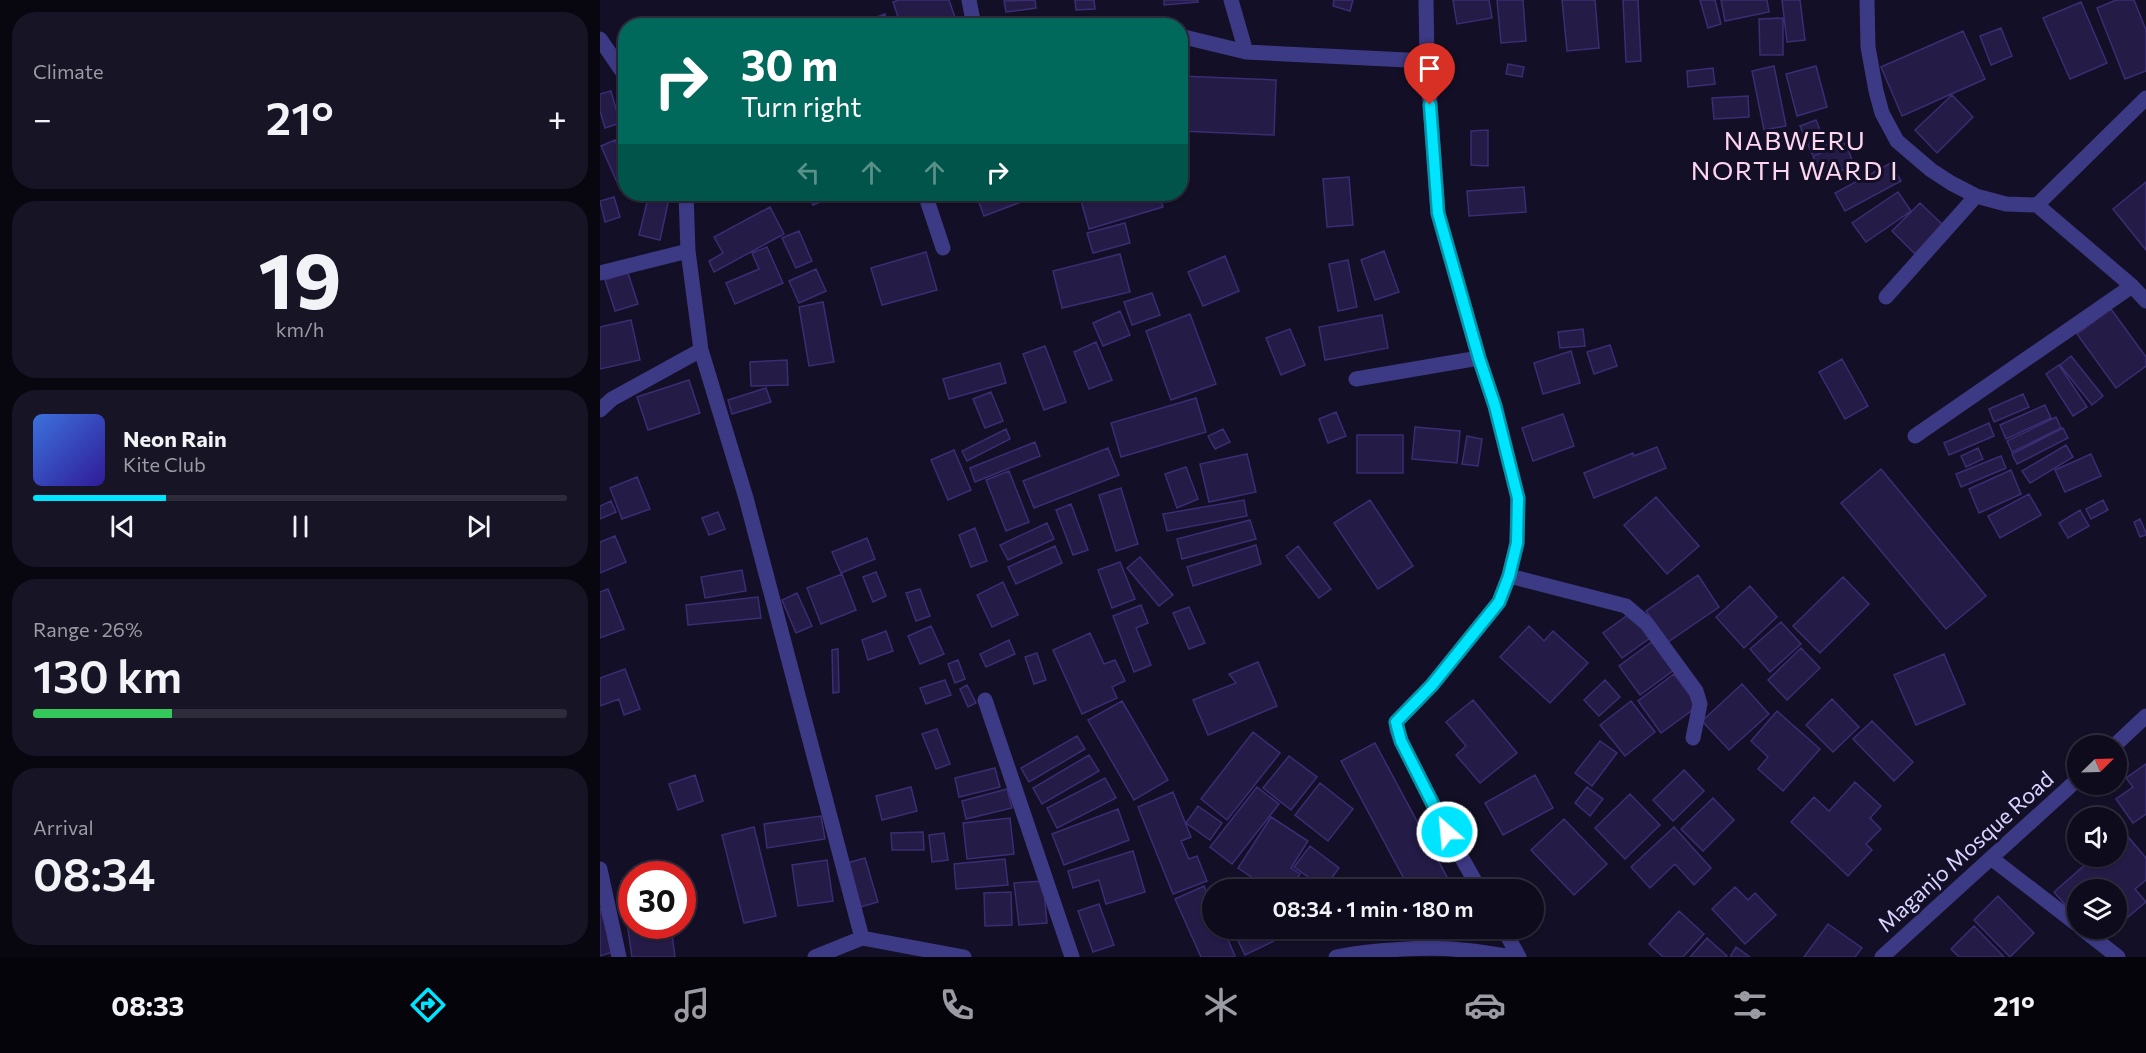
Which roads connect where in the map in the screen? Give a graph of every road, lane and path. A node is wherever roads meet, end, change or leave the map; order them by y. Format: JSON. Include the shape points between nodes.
{"nodes":[{"id":1,"x":969,"y":0,"type":"edge"},
{"id":2,"x":1231,"y":0,"type":"edge"},
{"id":3,"x":1426,"y":0,"type":"edge"},
{"id":4,"x":1867,"y":0,"type":"edge"},
{"id":5,"x":972,"y":18,"type":"edge"},
{"id":6,"x":1188,"y":38,"type":"edge"},
{"id":7,"x":600,"y":39,"type":"edge"},
{"id":8,"x":1246,"y":52,"type":"junction"},
{"id":9,"x":1427,"y":61,"type":"junction"},
{"id":10,"x":618,"y":65,"type":"edge"},
{"id":11,"x":2146,"y":98,"type":"edge"},
{"id":12,"x":1976,"y":196,"type":"junction"},
{"id":13,"x":686,"y":201,"type":"edge"},
{"id":14,"x":927,"y":201,"type":"edge"},
{"id":15,"x":2037,"y":205,"type":"junction"},
{"id":16,"x":943,"y":248,"type":"dead end"},
{"id":17,"x":688,"y":251,"type":"junction"},
{"id":18,"x":600,"y":273,"type":"edge"},
{"id":19,"x":2132,"y":286,"type":"junction"},
{"id":20,"x":1886,"y":297,"type":"dead end"},
{"id":21,"x":2146,"y":300,"type":"edge"},
{"id":22,"x":701,"y":350,"type":"junction"},
{"id":23,"x":1479,"y":358,"type":"junction"},
{"id":24,"x":1356,"y":379,"type":"dead end"},
{"id":25,"x":600,"y":410,"type":"edge"},
{"id":26,"x":1915,"y":436,"type":"dead end"},
{"id":27,"x":1509,"y":576,"type":"junction"},
{"id":28,"x":985,"y":700,"type":"dead end"},
{"id":29,"x":2146,"y":716,"type":"edge"},
{"id":30,"x":2126,"y":735,"type":"edge"},
{"id":31,"x":1693,"y":738,"type":"dead end"},
{"id":32,"x":2067,"y":789,"type":"edge"},
{"id":33,"x":1991,"y":858,"type":"junction"},
{"id":34,"x":600,"y":869,"type":"edge"},
{"id":35,"x":1474,"y":879,"type":"edge"},
{"id":36,"x":2067,"y":917,"type":"edge"},
{"id":37,"x":862,"y":938,"type":"junction"},
{"id":38,"x":1509,"y":939,"type":"edge"},
{"id":39,"x":2095,"y":939,"type":"edge"},
{"id":40,"x":619,"y":957,"type":"edge"},
{"id":41,"x":815,"y":957,"type":"edge"},
{"id":42,"x":964,"y":957,"type":"edge"},
{"id":43,"x":1072,"y":957,"type":"edge"},
{"id":44,"x":1336,"y":957,"type":"edge"},
{"id":45,"x":1514,"y":957,"type":"edge"},
{"id":46,"x":1519,"y":957,"type":"edge"},
{"id":47,"x":1882,"y":957,"type":"edge"},
{"id":48,"x":2118,"y":957,"type":"edge"}],
"edges":[{"from":1,"to":5,"type":"street"},
{"from":2,"to":8,"type":"street"},
{"from":3,"to":9,"type":"street"},
{"from":4,"to":12,"type":"street","via":[[1868,47],[1882,113],[1897,141],[1931,170]]},
{"from":6,"to":8,"type":"street"},
{"from":7,"to":10,"type":"street"},
{"from":8,"to":9,"type":"street"},
{"from":9,"to":23,"type":"street","via":[[1438,213]]},
{"from":11,"to":15,"type":"street"},
{"from":12,"to":15,"type":"street","via":[[2006,204]]},
{"from":12,"to":20,"type":"street"},
{"from":13,"to":17,"type":"street"},
{"from":14,"to":16,"type":"street"},
{"from":15,"to":19,"type":"street"},
{"from":17,"to":18,"type":"street"},
{"from":17,"to":22,"type":"street"},
{"from":19,"to":21,"type":"street"},
{"from":19,"to":26,"type":"street"},
{"from":22,"to":25,"type":"street","via":[[612,399]]},
{"from":22,"to":37,"type":"street","via":[[746,498]]},
{"from":23,"to":24,"type":"street"},
{"from":23,"to":27,"type":"street","via":[[1518,498],[1517,543]]},
{"from":27,"to":31,"type":"street","via":[[1626,606],[1647,624],[1696,691],[1700,704]]},
{"from":27,"to":35,"type":"street","via":[[1499,602],[1432,685],[1396,722],[1401,741]]},
{"from":28,"to":43,"type":"street"},
{"from":29,"to":30,"type":"street"},
{"from":32,"to":33,"type":"street","name":"Maganjo Mosque Road"},
{"from":33,"to":36,"type":"street"},
{"from":33,"to":47,"type":"street","name":"Maganjo Mosque Road"},
{"from":34,"to":40,"type":"street"},
{"from":37,"to":41,"type":"street"},
{"from":37,"to":42,"type":"street"},
{"from":38,"to":46,"type":"street"},
{"from":39,"to":48,"type":"street"},
{"from":44,"to":45,"type":"street","via":[[1460,949]]}]}
